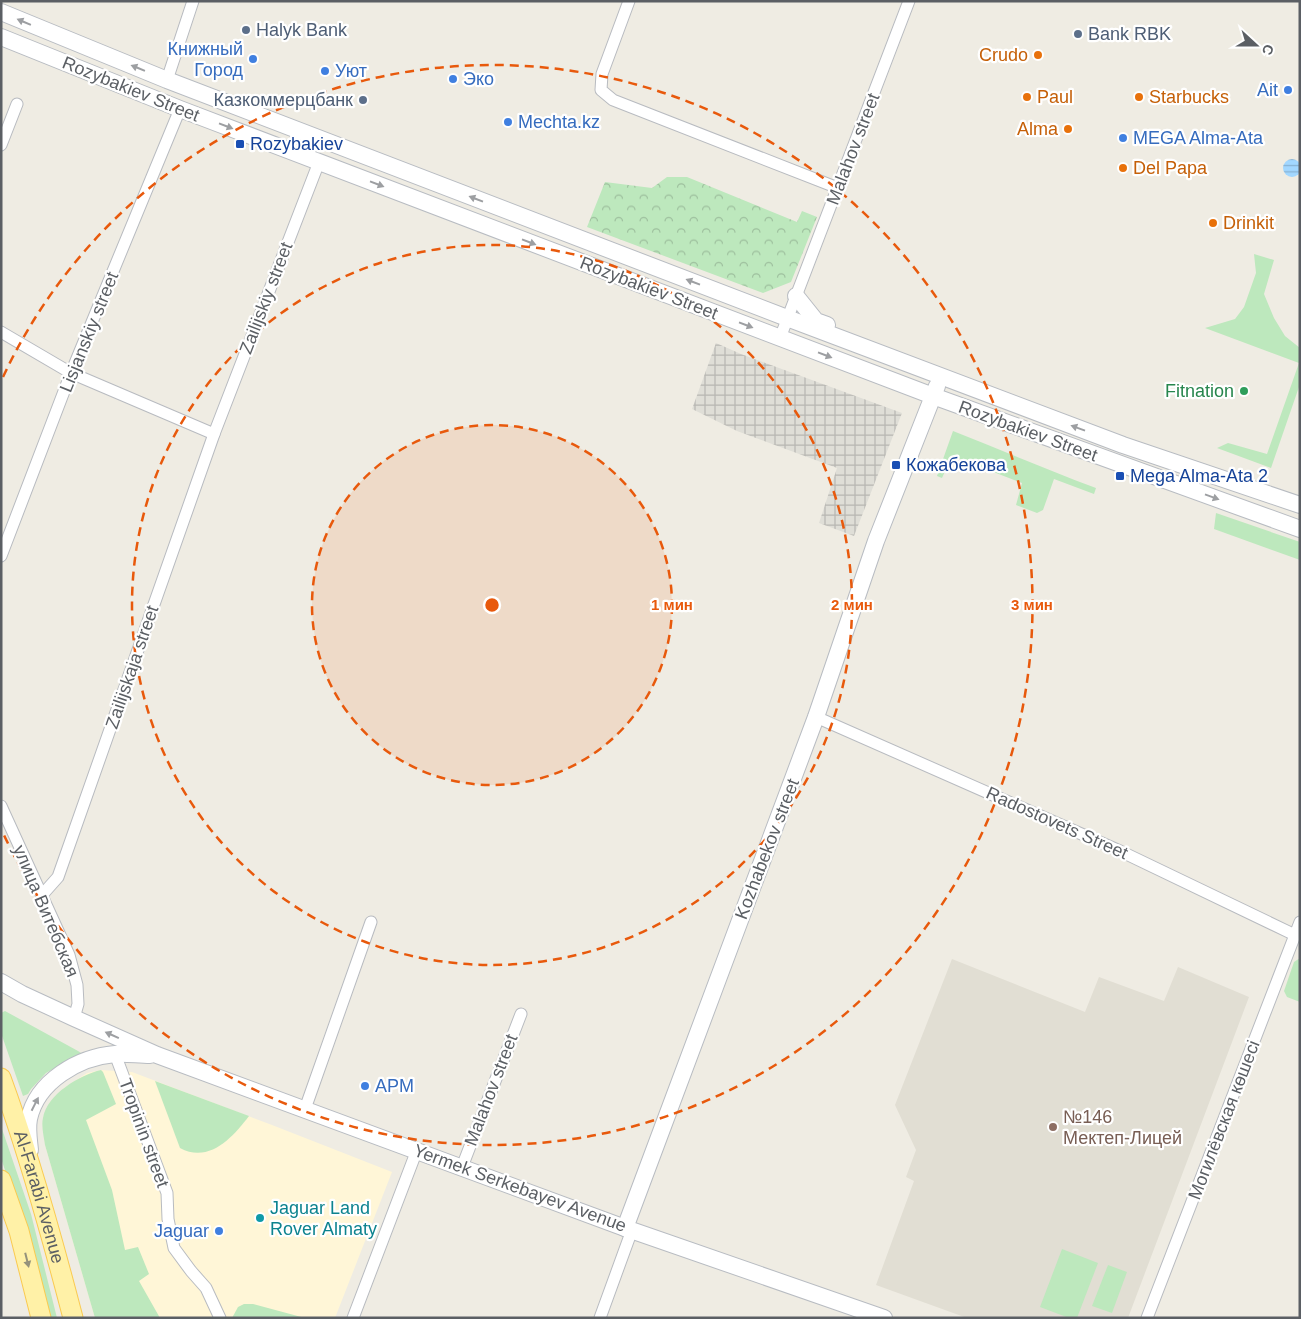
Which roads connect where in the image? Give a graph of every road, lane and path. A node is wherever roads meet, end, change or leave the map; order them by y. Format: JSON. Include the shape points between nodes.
{"nodes":[{"id":1,"x":193,"y":1,"type":"edge"},
{"id":2,"x":629,"y":1,"type":"edge"},
{"id":3,"x":910,"y":1,"type":"edge"},
{"id":4,"x":1,"y":12,"type":"edge"},
{"id":5,"x":1,"y":38,"type":"edge"},
{"id":6,"x":167,"y":80,"type":"junction"},
{"id":7,"x":17,"y":104,"type":"dead end"},
{"id":8,"x":180,"y":109,"type":"junction"},
{"id":9,"x":1,"y":145,"type":"edge"},
{"id":10,"x":319,"y":162,"type":"junction"},
{"id":11,"x":838,"y":188,"type":"junction"},
{"id":12,"x":796,"y":296,"type":"junction"},
{"id":13,"x":787,"y":318,"type":"junction"},
{"id":14,"x":1,"y":332,"type":"edge"},
{"id":15,"x":780,"y":338,"type":"junction"},
{"id":16,"x":913,"y":365,"type":"junction"},
{"id":17,"x":72,"y":372,"type":"junction"},
{"id":18,"x":941,"y":376,"type":"junction"},
{"id":19,"x":933,"y":396,"type":"junction"},
{"id":20,"x":214,"y":434,"type":"junction"},
{"id":21,"x":1300,"y":506,"type":"edge"},
{"id":22,"x":1300,"y":529,"type":"edge"},
{"id":23,"x":1,"y":556,"type":"edge"},
{"id":24,"x":816,"y":717,"type":"junction"},
{"id":25,"x":1,"y":806,"type":"edge"},
{"id":26,"x":42,"y":895,"type":"junction"},
{"id":27,"x":371,"y":922,"type":"dead end"},
{"id":28,"x":1300,"y":922,"type":"edge"},
{"id":29,"x":1295,"y":935,"type":"junction"},
{"id":30,"x":1,"y":982,"type":"edge"},
{"id":31,"x":521,"y":1014,"type":"dead end"},
{"id":32,"x":74,"y":1018,"type":"junction"},
{"id":33,"x":116,"y":1054,"type":"junction"},
{"id":34,"x":157,"y":1055,"type":"junction"},
{"id":35,"x":1,"y":1078,"type":"edge"},
{"id":36,"x":305,"y":1109,"type":"junction"},
{"id":37,"x":417,"y":1150,"type":"junction"},
{"id":38,"x":462,"y":1167,"type":"junction"},
{"id":39,"x":32,"y":1169,"type":"junction"},
{"id":40,"x":1,"y":1180,"type":"edge"},
{"id":41,"x":629,"y":1229,"type":"junction"},
{"id":42,"x":877,"y":1316,"type":"edge"},
{"id":43,"x":42,"y":1318,"type":"edge"},
{"id":44,"x":73,"y":1318,"type":"edge"},
{"id":45,"x":220,"y":1318,"type":"edge"},
{"id":46,"x":353,"y":1318,"type":"edge"},
{"id":47,"x":600,"y":1318,"type":"edge"},
{"id":48,"x":1147,"y":1318,"type":"edge"}],
"edges":[{"from":1,"to":6,"type":"street"},
{"from":2,"to":11,"type":"street","via":[[602,74],[601,90],[613,100]]},
{"from":3,"to":11,"type":"street","name":"Malahov street"},
{"from":6,"to":4,"type":"main road","name":"Rozybakiev Street","one_way":true},
{"from":5,"to":8,"type":"main road","name":"Rozybakiev Street"},
{"from":13,"to":6,"type":"main road","name":"Rozybakiev Street","one_way":true},
{"from":7,"to":9,"type":"street"},
{"from":8,"to":10,"type":"main road","name":"Rozybakiev Street","one_way":true},
{"from":8,"to":17,"type":"street","name":"Lisjanskiy street"},
{"from":10,"to":15,"type":"main road","name":"Rozybakiev Street","one_way":true},
{"from":10,"to":20,"type":"street","name":"Zailijskiy street"},
{"from":11,"to":12,"type":"street","name":"Malahov street"},
{"from":12,"to":13,"type":"street","name":"Malahov street"},
{"from":12,"to":16,"type":"main road","via":[[816,321],[864,339]]},
{"from":13,"to":15,"type":"street","name":"Malahov street"},
{"from":13,"to":16,"type":"main road","name":"Rozybakiev Street"},
{"from":14,"to":17,"type":"street"},
{"from":15,"to":19,"type":"main road","name":"Rozybakiev Street","one_way":true},
{"from":16,"to":18,"type":"main road","name":"Rozybakiev Street"},
{"from":17,"to":20,"type":"street"},
{"from":17,"to":23,"type":"street","name":"Lisjanskiy street"},
{"from":18,"to":19,"type":"main road","name":"Kozhabekov street"},
{"from":21,"to":18,"type":"main road","name":"Rozybakiev Street","one_way":true,"via":[[1124,445]]},
{"from":19,"to":22,"type":"main road","name":"Rozybakiev Street","one_way":true},
{"from":19,"to":24,"type":"main road","name":"Kozhabekov street","via":[[876,541]]},
{"from":20,"to":26,"type":"street","name":"Zailijskaja street","via":[[58,877]]},
{"from":24,"to":29,"type":"street","name":"Radostovets Street","via":[[1120,851]]},
{"from":24,"to":41,"type":"main road","name":"Kozhabekov street"},
{"from":25,"to":26,"type":"street","name":"улица Витебская"},
{"from":26,"to":32,"type":"street","name":"улица Витебская","via":[[69,955],[77,985],[78,1004]]},
{"from":27,"to":36,"type":"street"},
{"from":28,"to":29,"type":"street","name":"Могилёвская көшесі"},
{"from":29,"to":48,"type":"street","name":"Могилёвская көшесі"},
{"from":30,"to":32,"type":"main road"},
{"from":31,"to":38,"type":"street","name":"Malahov street"},
{"from":34,"to":32,"type":"main road","one_way":true},
{"from":33,"to":34,"type":"main road"},
{"from":39,"to":33,"type":"main road","one_way":true,"via":[[28,1121],[40,1095],[71,1067],[92,1058]]},
{"from":33,"to":45,"type":"street","name":"Tropinin street","via":[[167,1193],[174,1248],[206,1288]]},
{"from":34,"to":36,"type":"main road","name":"Yermek Serkebayev Avenue"},
{"from":35,"to":39,"type":"main road","name":"Al-Farabi Avenue"},
{"from":36,"to":37,"type":"main road","name":"Yermek Serkebayev Avenue"},
{"from":37,"to":38,"type":"main road","name":"Yermek Serkebayev Avenue"},
{"from":37,"to":46,"type":"street"},
{"from":38,"to":41,"type":"main road","name":"Yermek Serkebayev Avenue"},
{"from":39,"to":44,"type":"main road","name":"Al-Farabi Avenue"},
{"from":40,"to":43,"type":"main road","name":"Al-Farabi Avenue","one_way":true,"via":[[20,1233]]},
{"from":41,"to":42,"type":"main road","name":"Yermek Serkebayev Avenue"},
{"from":41,"to":47,"type":"street"}]}
